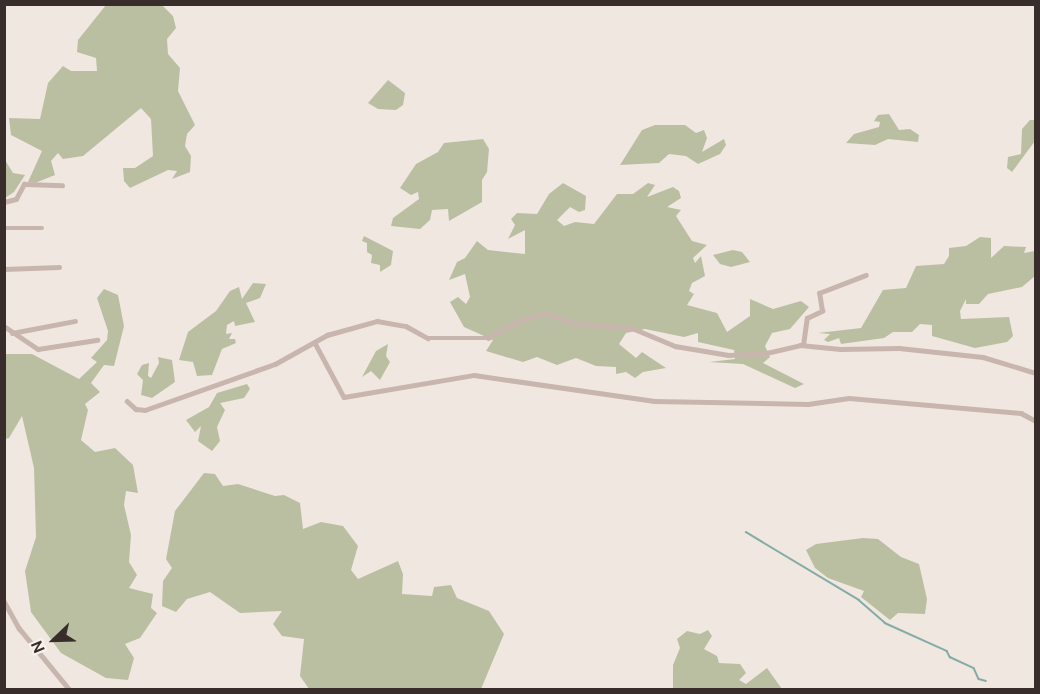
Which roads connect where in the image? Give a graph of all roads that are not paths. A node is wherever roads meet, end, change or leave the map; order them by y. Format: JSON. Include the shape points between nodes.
{"nodes":[{"id":1,"x":62,"y":185,"type":"dead end"},
{"id":2,"x":4,"y":202,"type":"edge"},
{"id":3,"x":4,"y":228,"type":"edge"},
{"id":4,"x":42,"y":228,"type":"dead end"},
{"id":5,"x":59,"y":267,"type":"dead end"},
{"id":6,"x":4,"y":269,"type":"edge"},
{"id":7,"x":866,"y":275,"type":"dead end"},
{"id":8,"x":75,"y":321,"type":"dead end"},
{"id":9,"x":4,"y":326,"type":"edge"},
{"id":10,"x":12,"y":333,"type":"junction"},
{"id":11,"x":97,"y":340,"type":"dead end"},
{"id":12,"x":315,"y":343,"type":"junction"},
{"id":13,"x":803,"y":345,"type":"junction"},
{"id":14,"x":1035,"y":373,"type":"edge"},
{"id":15,"x":127,"y":401,"type":"dead end"},
{"id":16,"x":1035,"y":421,"type":"edge"},
{"id":17,"x":4,"y":601,"type":"edge"},
{"id":18,"x":70,"y":690,"type":"edge"}],
"edges":[{"from":1,"to":2,"type":"street","via":[[24,184],[16,199]]},
{"from":3,"to":4,"type":"street"},
{"from":5,"to":6,"type":"street"},
{"from":7,"to":13,"type":"street","via":[[819,293],[822,311],[807,318]]},
{"from":8,"to":10,"type":"street"},
{"from":9,"to":10,"type":"street"},
{"from":10,"to":11,"type":"street","via":[[38,349]]},
{"from":12,"to":13,"type":"street","via":[[327,335],[377,321],[406,326],[428,338],[488,338],[512,324],[544,313],[573,323],[632,328],[675,346],[728,355],[762,354]]},
{"from":12,"to":15,"type":"street","via":[[275,364],[145,410],[136,409]]},
{"from":12,"to":16,"type":"street","via":[[344,397],[474,375],[654,401],[808,404],[849,398],[1021,413]]},
{"from":13,"to":14,"type":"street","via":[[953,353],[983,357]]},
{"from":17,"to":18,"type":"street","via":[[19,628]]}]}
